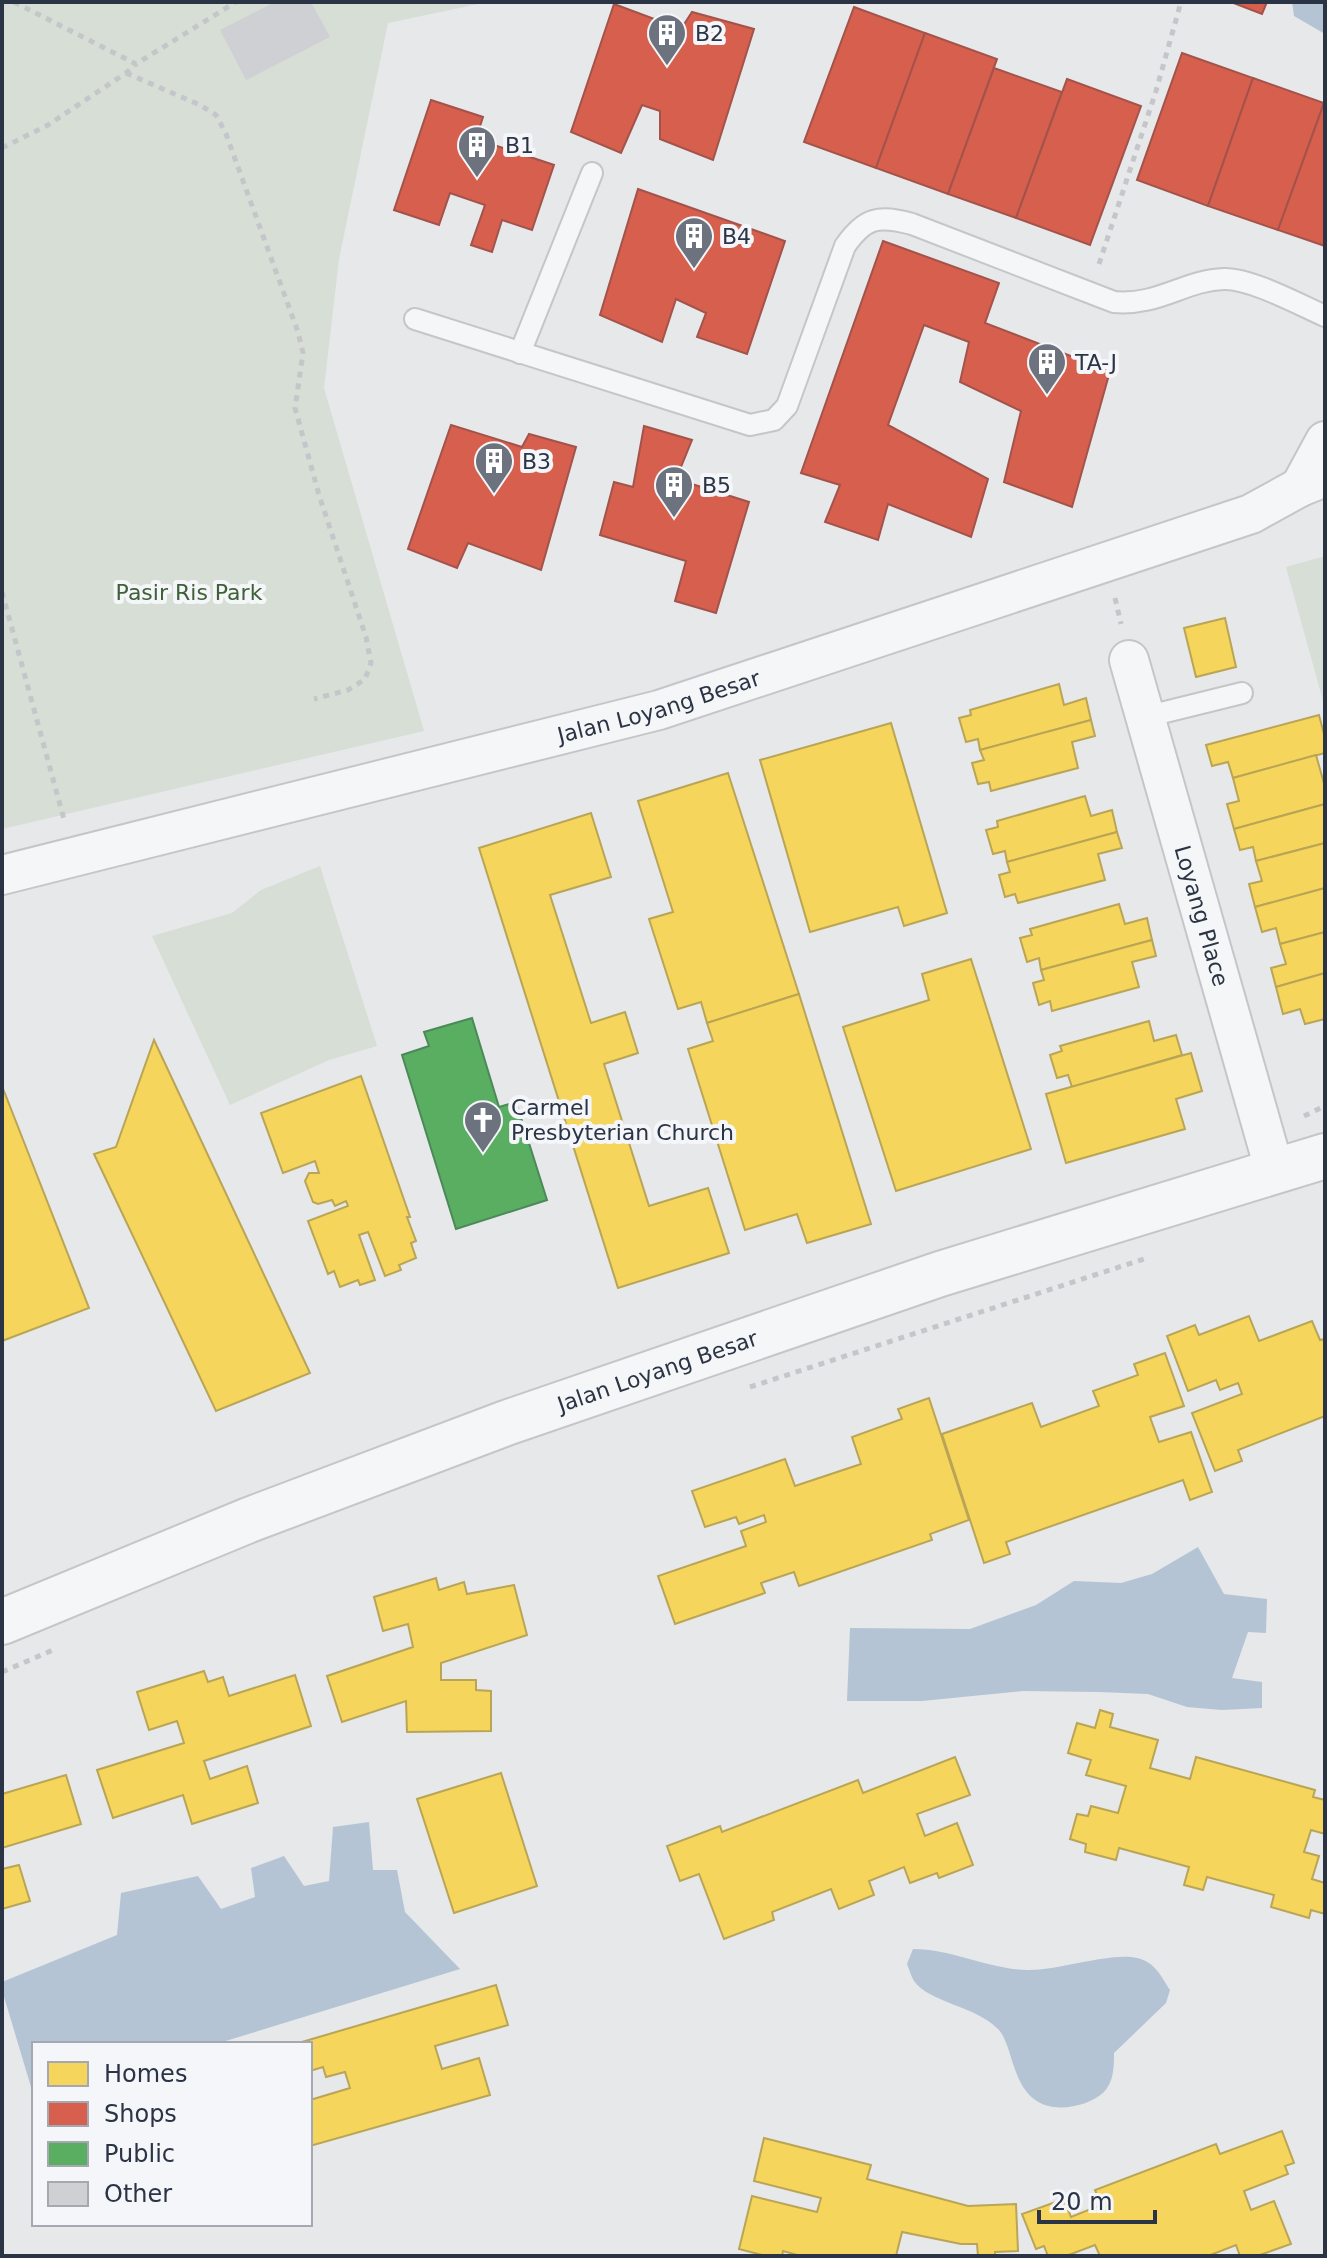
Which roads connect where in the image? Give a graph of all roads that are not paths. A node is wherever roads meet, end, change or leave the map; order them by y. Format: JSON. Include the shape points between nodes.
{"nodes":[{"id":1,"x":592,"y":173,"type":"dead end"},
{"id":2,"x":1325,"y":316,"type":"edge"},
{"id":3,"x":415,"y":319,"type":"dead end"},
{"id":4,"x":520,"y":353,"type":"junction"},
{"id":5,"x":1325,"y":441,"type":"edge"},
{"id":6,"x":1312,"y":482,"type":"edge"},
{"id":7,"x":1129,"y":660,"type":"road end"},
{"id":8,"x":1242,"y":693,"type":"dead end"},
{"id":9,"x":1145,"y":717,"type":"junction"},
{"id":10,"x":2,"y":875,"type":"edge"},
{"id":11,"x":1325,"y":1156,"type":"edge"},
{"id":12,"x":1275,"y":1172,"type":"junction"},
{"id":13,"x":2,"y":1622,"type":"edge"}],
"edges":[{"from":1,"to":4,"type":"lane"},
{"from":2,"to":4,"type":"lane","via":[[1225,279],[1136,304],[1114,302],[889,218],[856,229],[845,246],[787,406],[774,420],[750,425]]},
{"from":3,"to":4,"type":"lane"},
{"from":5,"to":6,"type":"street","name":"Jalan Loyang Besar"},
{"from":6,"to":10,"type":"street","name":"Jalan Loyang Besar","via":[[1251,514],[659,710],[69,840]]},
{"from":7,"to":9,"type":"street","name":"Loyang Place"},
{"from":8,"to":9,"type":"lane"},
{"from":9,"to":12,"type":"street","name":"Loyang Place"},
{"from":11,"to":12,"type":"street","name":"Jalan Loyang Besar"},
{"from":12,"to":13,"type":"street","name":"Jalan Loyang Besar","via":[[940,1274],[506,1423],[249,1520]]}]}
